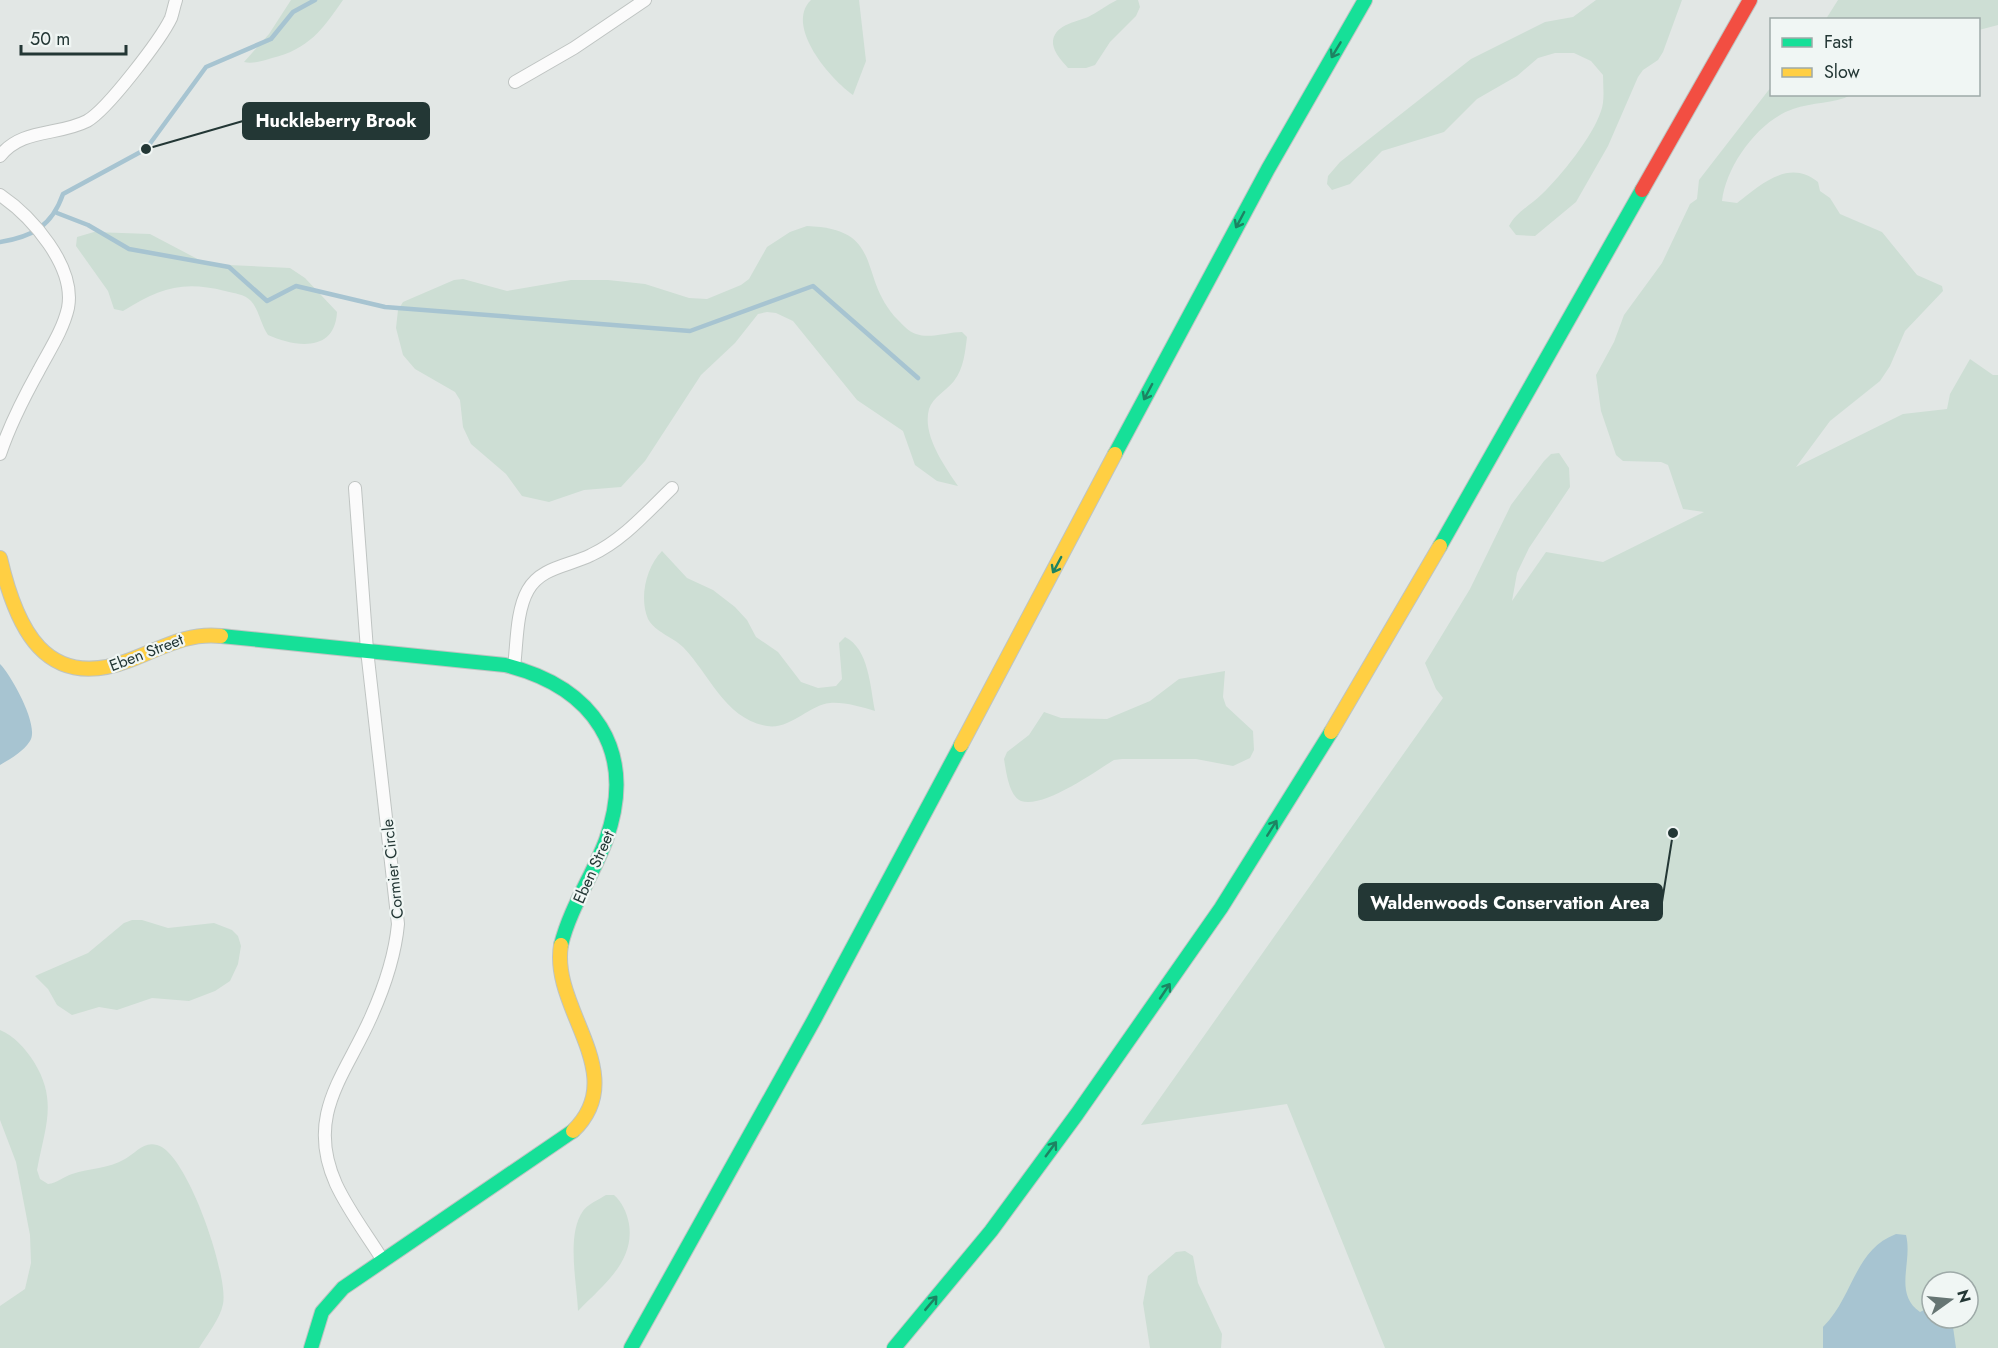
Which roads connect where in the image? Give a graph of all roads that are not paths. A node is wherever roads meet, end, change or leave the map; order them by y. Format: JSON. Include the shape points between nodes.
{"nodes":[{"id":1,"x":176,"y":0,"type":"edge"},
{"id":2,"x":645,"y":0,"type":"edge"},
{"id":3,"x":1365,"y":0,"type":"edge"},
{"id":4,"x":1750,"y":0,"type":"edge"},
{"id":5,"x":515,"y":82,"type":"dead end"},
{"id":6,"x":0,"y":156,"type":"edge"},
{"id":7,"x":0,"y":195,"type":"edge"},
{"id":8,"x":0,"y":454,"type":"edge"},
{"id":9,"x":355,"y":488,"type":"dead end"},
{"id":10,"x":672,"y":488,"type":"dead end"},
{"id":11,"x":0,"y":558,"type":"edge"},
{"id":12,"x":366,"y":650,"type":"junction"},
{"id":13,"x":514,"y":667,"type":"junction"},
{"id":14,"x":382,"y":1259,"type":"junction"},
{"id":15,"x":310,"y":1348,"type":"edge"},
{"id":16,"x":631,"y":1348,"type":"edge"},
{"id":17,"x":894,"y":1348,"type":"edge"}],
"edges":[{"from":1,"to":6,"type":"street","via":[[171,18],[146,57],[90,119],[26,136]]},
{"from":2,"to":5,"type":"street"},
{"from":3,"to":16,"type":"main road","one_way":true,"via":[[1249,204],[862,931]]},
{"from":17,"to":4,"type":"main road","one_way":true,"via":[[991,1231],[1077,1114],[1221,908],[1292,797],[1446,536]]},
{"from":7,"to":8,"type":"street","via":[[31,220],[60,263],[68,306]]},
{"from":9,"to":12,"type":"street","name":"Cormier Circle"},
{"from":10,"to":13,"type":"street","via":[[616,541],[539,576],[527,590],[522,608]]},
{"from":11,"to":12,"type":"main road","name":"Eben Street","via":[[11,597],[29,636],[46,657],[68,669],[106,668],[174,640],[206,634]]},
{"from":12,"to":13,"type":"main road","name":"Eben Street"},
{"from":12,"to":14,"type":"street","name":"Cormier Circle","via":[[397,908],[396,942],[371,1018],[329,1104],[324,1136],[336,1185]]},
{"from":13,"to":14,"type":"main road","name":"Eben Street","via":[[539,673],[573,694],[606,735],[615,763],[618,796],[612,826],[560,945],[564,988],[591,1056],[592,1099],[579,1124],[554,1145]]},
{"from":14,"to":15,"type":"main road","name":"Eben Street","via":[[329,1302]]}]}
